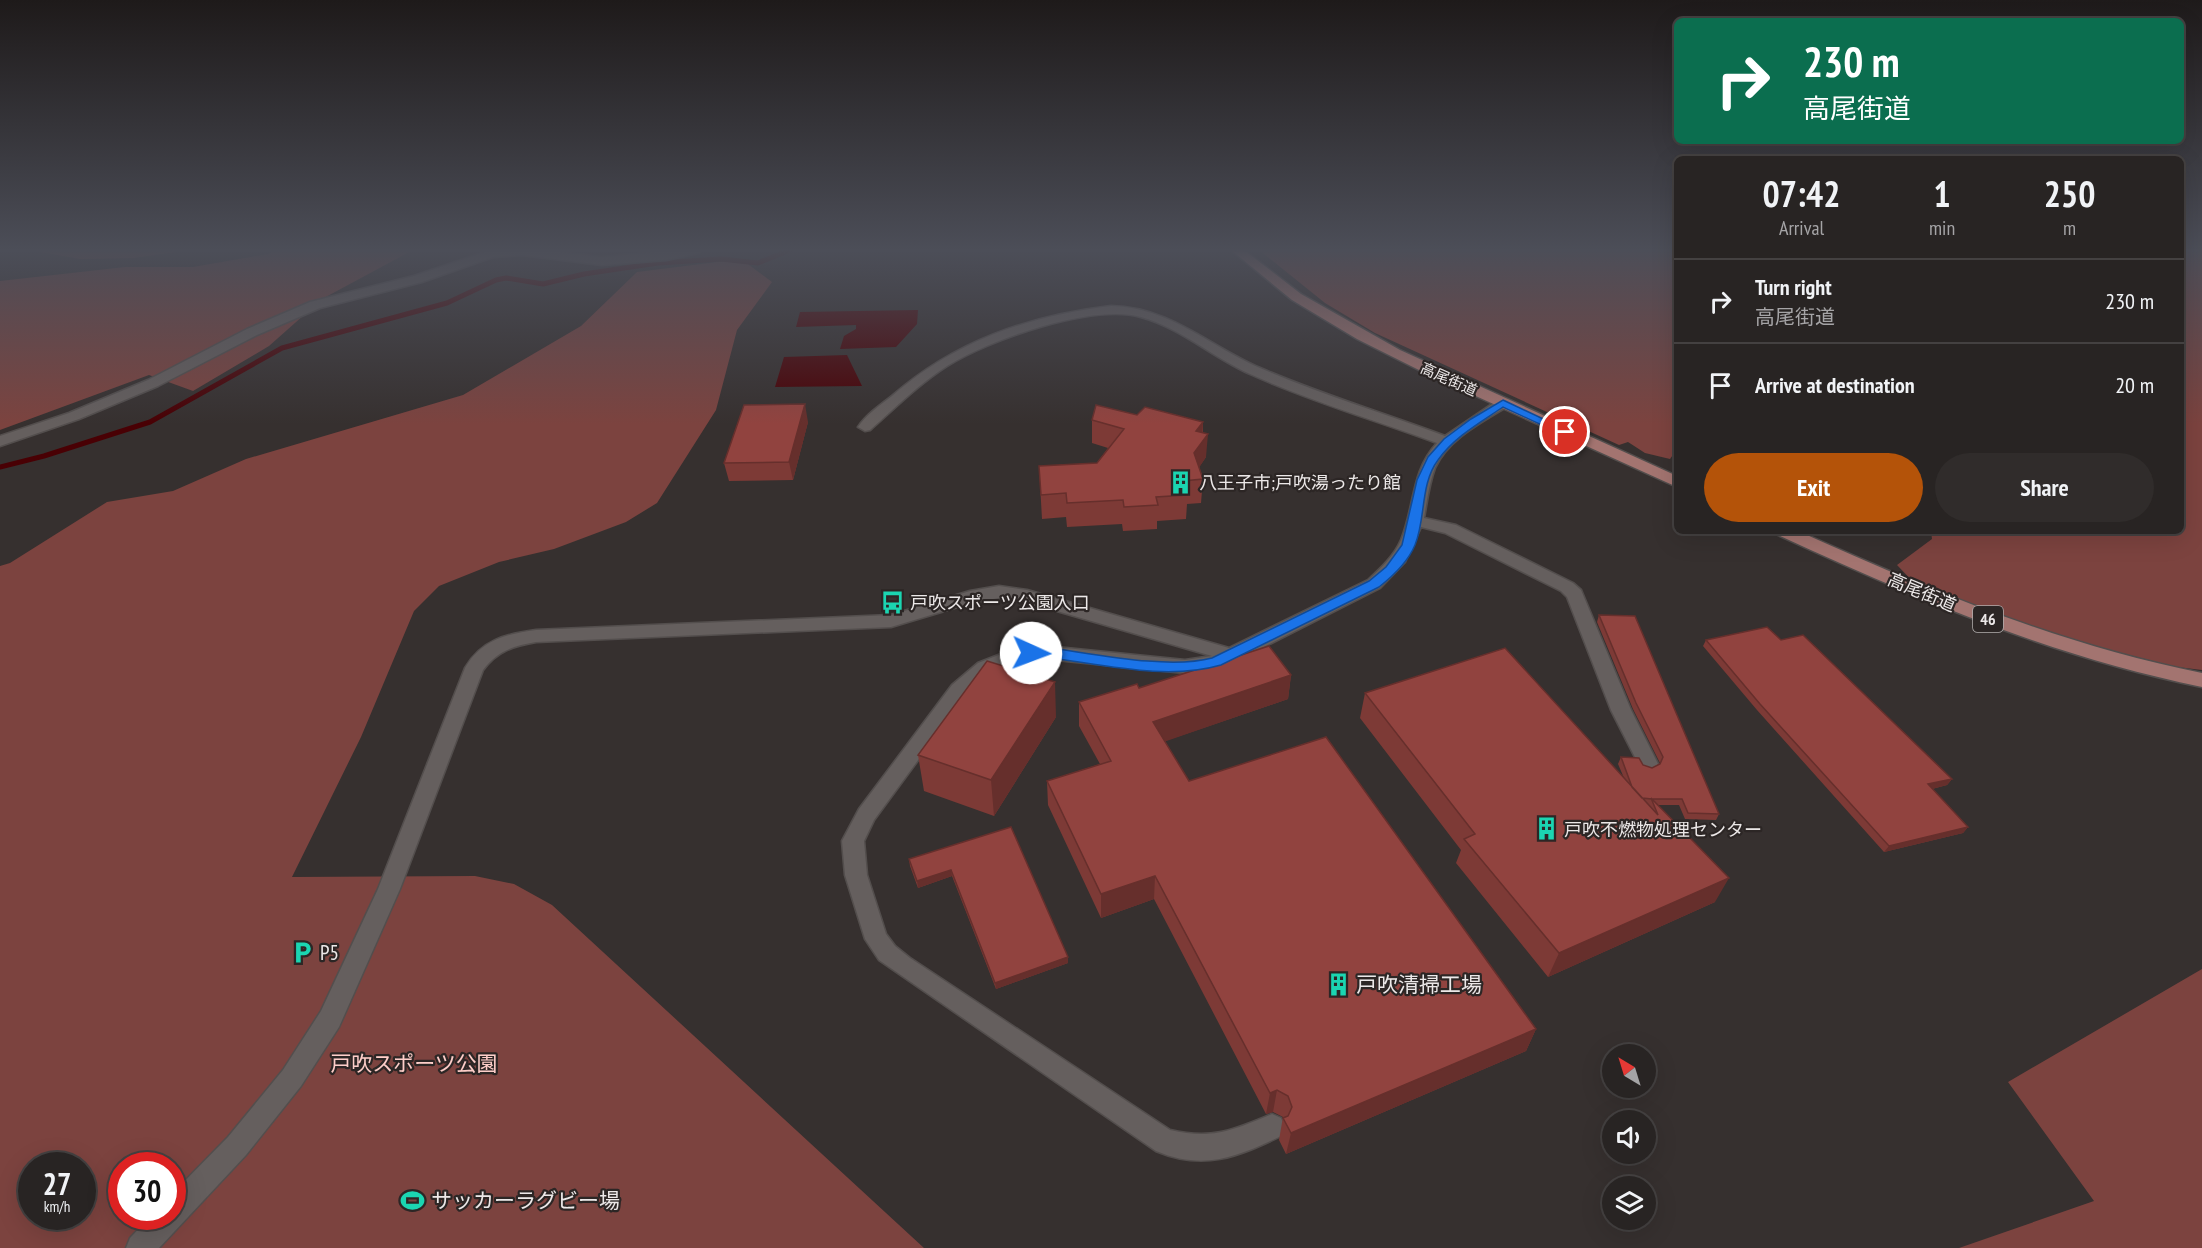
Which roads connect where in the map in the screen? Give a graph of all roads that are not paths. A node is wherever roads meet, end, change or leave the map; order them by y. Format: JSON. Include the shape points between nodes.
{"nodes":[{"id":1,"x":305,"y":308,"type":"edge"},
{"id":2,"x":1315,"y":308,"type":"edge"},
{"id":3,"x":1503,"y":403,"type":"junction"},
{"id":4,"x":865,"y":427,"type":"dead end"},
{"id":5,"x":0,"y":441,"type":"edge"},
{"id":6,"x":1448,"y":442,"type":"junction"},
{"id":7,"x":1674,"y":481,"type":"edge"},
{"id":8,"x":1416,"y":521,"type":"junction"},
{"id":9,"x":1791,"y":534,"type":"edge"},
{"id":10,"x":1230,"y":655,"type":"junction"},
{"id":11,"x":2202,"y":680,"type":"edge"},
{"id":12,"x":1648,"y":764,"type":"edge"},
{"id":13,"x":1272,"y":1126,"type":"dead end"},
{"id":14,"x":186,"y":1199,"type":"edge"},
{"id":15,"x":157,"y":1230,"type":"edge"},
{"id":16,"x":140,"y":1248,"type":"edge"}],
"edges":[{"from":1,"to":5,"type":"street","via":[[153,383]]},
{"from":2,"to":3,"type":"main road","name":"高尾街道","via":[[1398,355]]},
{"from":3,"to":6,"type":"street"},
{"from":3,"to":7,"type":"main road","name":"高尾街道"},
{"from":4,"to":6,"type":"street","via":[[942,363],[967,349],[993,338],[1096,310],[1128,309],[1188,332],[1253,370]]},
{"from":6,"to":8,"type":"street","via":[[1432,459],[1423,480]]},
{"from":8,"to":10,"type":"street","via":[[1409,545],[1391,570],[1374,584]]},
{"from":8,"to":12,"type":"street","via":[[1450,529],[1575,594],[1621,710]]},
{"from":9,"to":11,"type":"main road","name":"高尾街道","number":"46","via":[[2005,625],[2133,665]]},
{"from":10,"to":13,"type":"street","via":[[1196,667],[1171,668],[1044,652],[992,662],[971,675],[866,815],[853,841],[853,859],[876,939],[887,953],[1165,1142],[1192,1149],[1223,1148]]},
{"from":10,"to":14,"type":"street","via":[[1028,596],[999,592],[891,621],[507,640],[485,652],[474,668],[389,889],[330,1019],[285,1086],[237,1146]]},
{"from":15,"to":16,"type":"street"}]}
